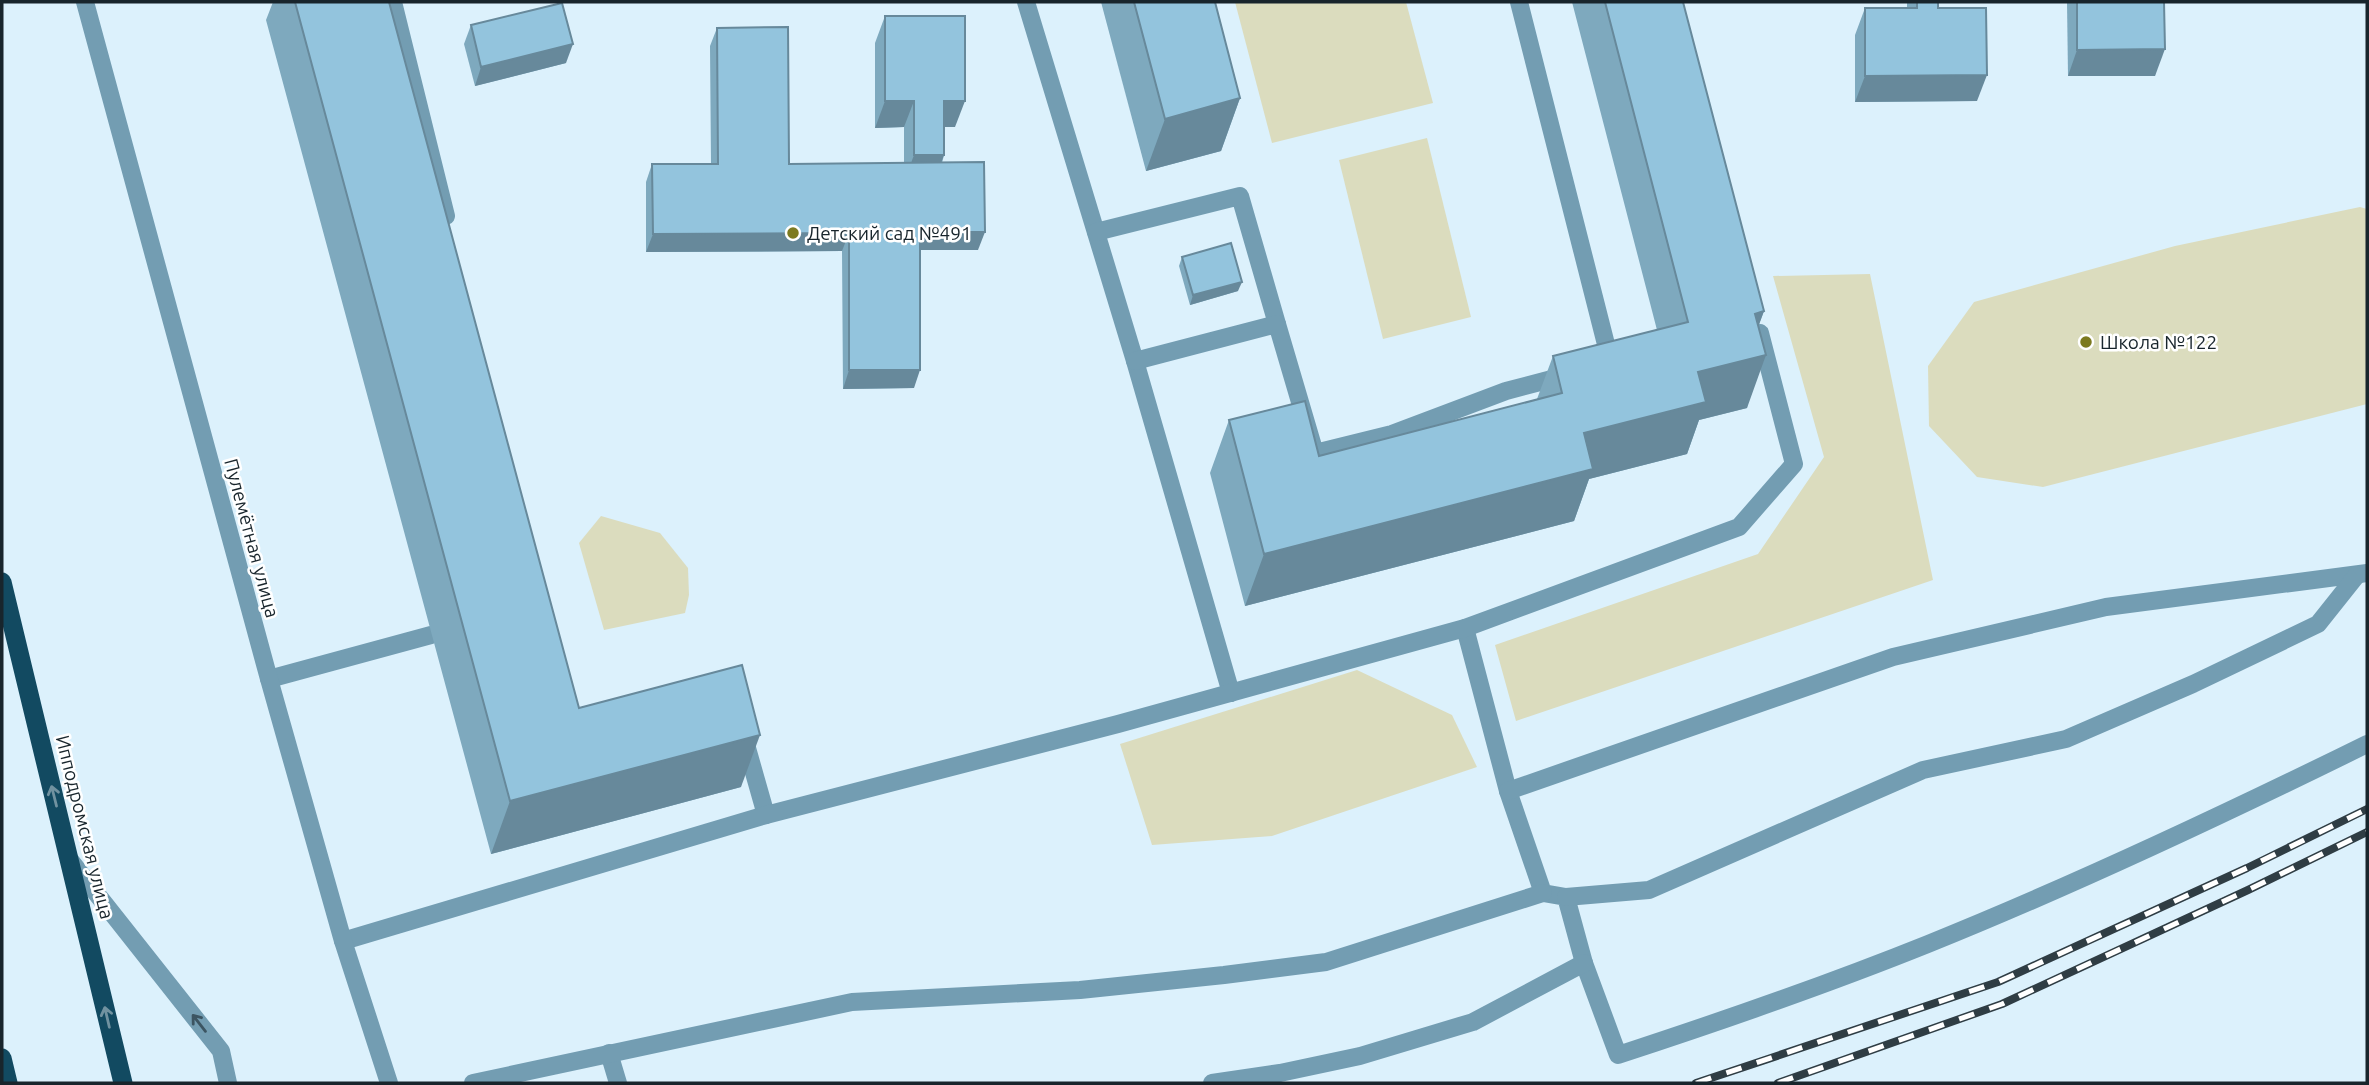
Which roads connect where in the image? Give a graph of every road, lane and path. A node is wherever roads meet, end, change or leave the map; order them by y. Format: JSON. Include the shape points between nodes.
{"nodes":[{"id":1,"x":85,"y":2,"type":"edge"},
{"id":2,"x":393,"y":2,"type":"edge"},
{"id":3,"x":1026,"y":2,"type":"edge"},
{"id":4,"x":1519,"y":2,"type":"edge"},
{"id":5,"x":450,"y":229,"type":"edge"},
{"id":6,"x":1096,"y":232,"type":"junction"},
{"id":7,"x":1756,"y":320,"type":"edge"},
{"id":8,"x":1277,"y":324,"type":"junction"},
{"id":9,"x":1135,"y":361,"type":"junction"},
{"id":10,"x":2362,"y":574,"type":"edge"},
{"id":11,"x":2,"y":582,"type":"edge"},
{"id":12,"x":1465,"y":628,"type":"junction"},
{"id":13,"x":431,"y":635,"type":"dead end"},
{"id":14,"x":269,"y":679,"type":"junction"},
{"id":15,"x":1231,"y":694,"type":"junction"},
{"id":16,"x":740,"y":723,"type":"edge"},
{"id":17,"x":2367,"y":744,"type":"edge"},
{"id":18,"x":1508,"y":791,"type":"junction"},
{"id":19,"x":766,"y":816,"type":"junction"},
{"id":20,"x":70,"y":860,"type":"junction"},
{"id":21,"x":1543,"y":893,"type":"junction"},
{"id":22,"x":1566,"y":897,"type":"junction"},
{"id":23,"x":343,"y":941,"type":"junction"},
{"id":24,"x":1584,"y":962,"type":"junction"},
{"id":25,"x":609,"y":1053,"type":"junction"},
{"id":26,"x":2,"y":1058,"type":"edge"},
{"id":27,"x":8,"y":1083,"type":"edge"},
{"id":28,"x":123,"y":1083,"type":"edge"},
{"id":29,"x":228,"y":1083,"type":"edge"},
{"id":30,"x":388,"y":1083,"type":"edge"},
{"id":31,"x":473,"y":1083,"type":"edge"},
{"id":32,"x":618,"y":1083,"type":"edge"},
{"id":33,"x":1212,"y":1083,"type":"edge"}],
"edges":[{"from":1,"to":14,"type":"street","name":"Пулемётная улица"},
{"from":2,"to":5,"type":"street"},
{"from":3,"to":6,"type":"street"},
{"from":4,"to":8,"type":"street","via":[[1612,364],[1506,391],[1392,434],[1315,453]]},
{"from":6,"to":8,"type":"street","via":[[1240,197]]},
{"from":6,"to":9,"type":"street"},
{"from":7,"to":12,"type":"street","via":[[1794,464],[1740,527]]},
{"from":8,"to":9,"type":"street"},
{"from":9,"to":15,"type":"street"},
{"from":10,"to":18,"type":"street","via":[[2106,607],[1893,657]]},
{"from":10,"to":22,"type":"street","via":[[2318,624],[2066,739],[1923,770],[1649,890]]},
{"from":20,"to":11,"type":"highway","name":"Ипподромская улица","one_way":true},
{"from":12,"to":15,"type":"street"},
{"from":12,"to":18,"type":"street"},
{"from":13,"to":14,"type":"street"},
{"from":14,"to":23,"type":"street","name":"Пулемётная улица"},
{"from":15,"to":19,"type":"street"},
{"from":16,"to":19,"type":"street"},
{"from":17,"to":24,"type":"street","via":[[2104,870],[1927,945],[1618,1055]]},
{"from":18,"to":21,"type":"street"},
{"from":19,"to":23,"type":"street"},
{"from":28,"to":20,"type":"highway","name":"Ипподромская улица","one_way":true},
{"from":29,"to":20,"type":"street","one_way":true,"via":[[221,1051]]},
{"from":21,"to":22,"type":"street"},
{"from":21,"to":25,"type":"street","via":[[1326,962],[1080,989],[852,1002]]},
{"from":22,"to":24,"type":"street"},
{"from":23,"to":30,"type":"street","name":"Пулемётная улица"},
{"from":24,"to":33,"type":"street","via":[[1473,1022],[1360,1056]]},
{"from":25,"to":31,"type":"street"},
{"from":25,"to":32,"type":"street"},
{"from":26,"to":27,"type":"highway"}]}
